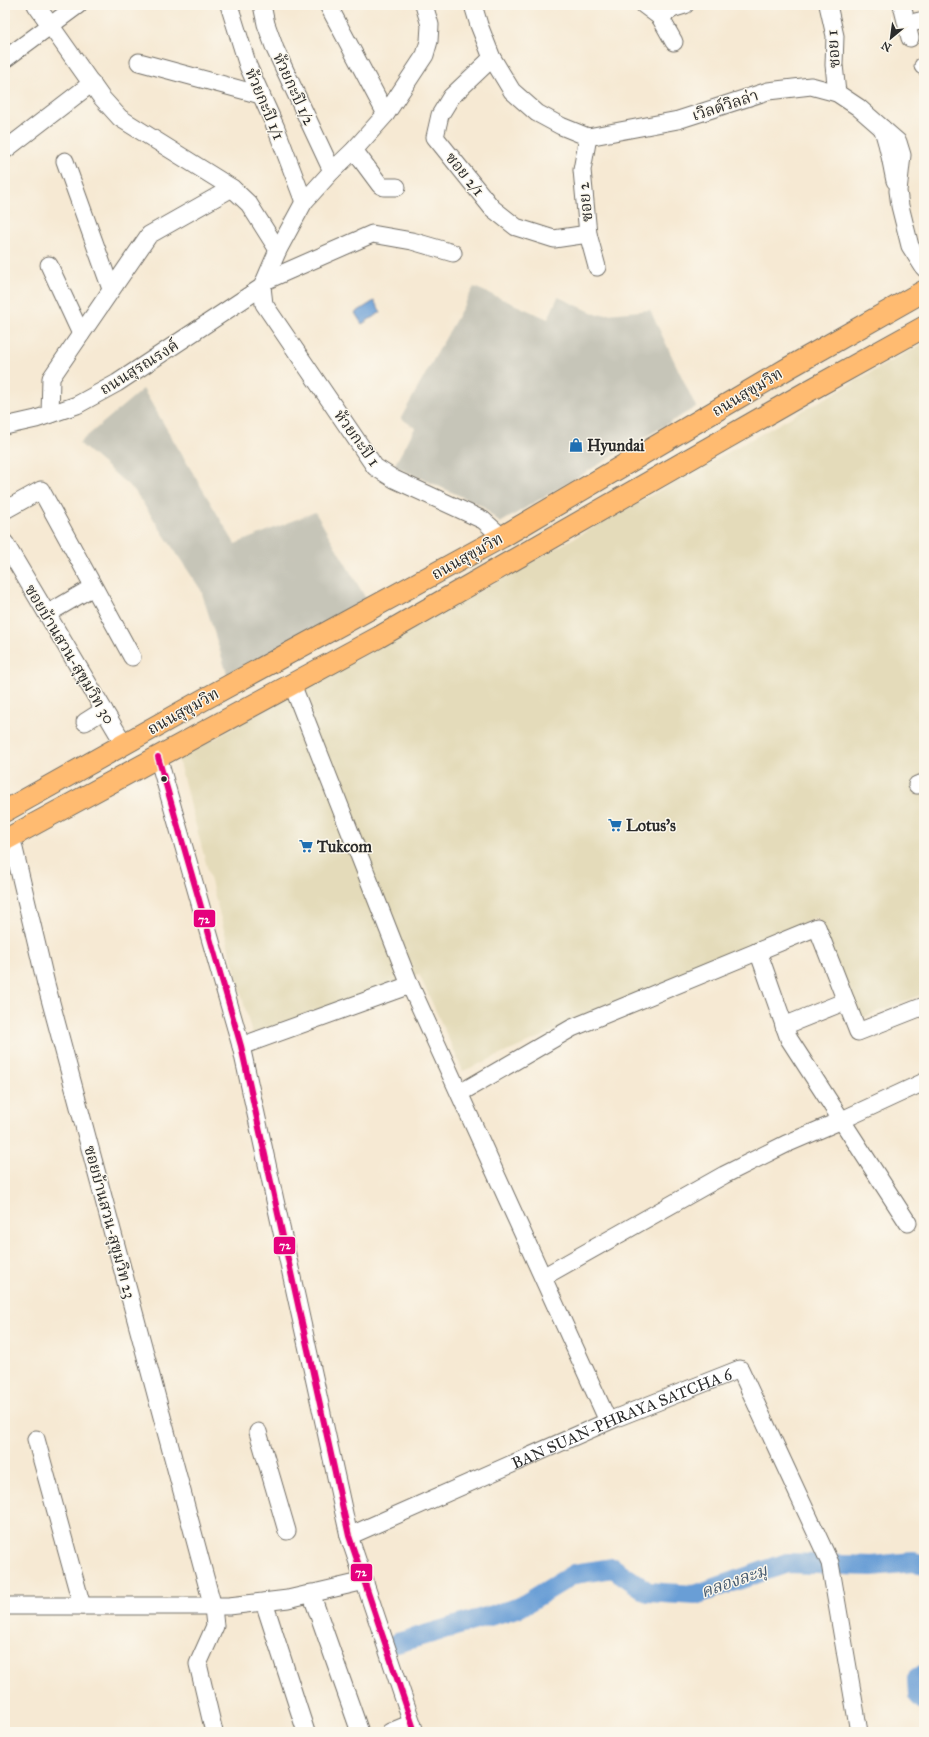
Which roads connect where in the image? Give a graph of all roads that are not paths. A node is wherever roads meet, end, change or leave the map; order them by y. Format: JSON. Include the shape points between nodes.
{"nodes":[{"id":1,"x":36,"y":5,"type":"edge"},
{"id":2,"x":78,"y":5,"type":"edge"},
{"id":3,"x":229,"y":5,"type":"edge"},
{"id":4,"x":262,"y":5,"type":"edge"},
{"id":5,"x":328,"y":5,"type":"edge"},
{"id":6,"x":424,"y":5,"type":"edge"},
{"id":7,"x":473,"y":5,"type":"edge"},
{"id":8,"x":644,"y":5,"type":"edge"},
{"id":9,"x":685,"y":5,"type":"edge"},
{"id":10,"x":828,"y":5,"type":"edge"},
{"id":11,"x":902,"y":5,"type":"edge"},
{"id":12,"x":660,"y":17,"type":"junction"},
{"id":13,"x":924,"y":20,"type":"edge"},
{"id":14,"x":50,"y":25,"type":"junction"},
{"id":15,"x":674,"y":42,"type":"dead end"},
{"id":16,"x":492,"y":58,"type":"junction"},
{"id":17,"x":5,"y":59,"type":"edge"},
{"id":18,"x":139,"y":62,"type":"dead end"},
{"id":19,"x":92,"y":83,"type":"junction"},
{"id":20,"x":837,"y":93,"type":"junction"},
{"id":21,"x":261,"y":95,"type":"junction"},
{"id":22,"x":386,"y":114,"type":"junction"},
{"id":23,"x":588,"y":137,"type":"junction"},
{"id":24,"x":5,"y":150,"type":"edge"},
{"id":25,"x":354,"y":150,"type":"junction"},
{"id":26,"x":65,"y":161,"type":"dead end"},
{"id":27,"x":332,"y":171,"type":"junction"},
{"id":28,"x":397,"y":187,"type":"dead end"},
{"id":29,"x":232,"y":188,"type":"junction"},
{"id":30,"x":304,"y":202,"type":"junction"},
{"id":31,"x":588,"y":234,"type":"junction"},
{"id":32,"x":278,"y":250,"type":"junction"},
{"id":33,"x":453,"y":253,"type":"dead end"},
{"id":34,"x":49,"y":265,"type":"dead end"},
{"id":35,"x":597,"y":266,"type":"dead end"},
{"id":36,"x":924,"y":268,"type":"edge"},
{"id":37,"x":264,"y":284,"type":"junction"},
{"id":38,"x":111,"y":290,"type":"junction"},
{"id":39,"x":924,"y":291,"type":"edge"},
{"id":40,"x":924,"y":327,"type":"edge"},
{"id":41,"x":81,"y":334,"type":"junction"},
{"id":42,"x":50,"y":414,"type":"junction"},
{"id":43,"x":6,"y":422,"type":"edge"},
{"id":44,"x":5,"y":510,"type":"edge"},
{"id":45,"x":502,"y":537,"type":"junction"},
{"id":46,"x":5,"y":543,"type":"edge"},
{"id":47,"x":93,"y":587,"type":"junction"},
{"id":48,"x":47,"y":614,"type":"junction"},
{"id":49,"x":132,"y":657,"type":"dead end"},
{"id":50,"x":292,"y":684,"type":"junction"},
{"id":51,"x":104,"y":710,"type":"junction"},
{"id":52,"x":85,"y":722,"type":"dead end"},
{"id":53,"x":124,"y":744,"type":"junction"},
{"id":54,"x":158,"y":757,"type":"junction"},
{"id":55,"x":5,"y":811,"type":"edge"},
{"id":56,"x":8,"y":838,"type":"edge"},
{"id":57,"x":758,"y":951,"type":"junction"},
{"id":58,"x":410,"y":985,"type":"junction"},
{"id":59,"x":846,"y":1001,"type":"junction"},
{"id":60,"x":924,"y":1006,"type":"edge"},
{"id":61,"x":784,"y":1026,"type":"junction"},
{"id":62,"x":241,"y":1046,"type":"junction"},
{"id":63,"x":924,"y":1082,"type":"edge"},
{"id":64,"x":460,"y":1093,"type":"junction"},
{"id":65,"x":842,"y":1120,"type":"junction"},
{"id":66,"x":908,"y":1223,"type":"dead end"},
{"id":67,"x":543,"y":1277,"type":"junction"},
{"id":68,"x":608,"y":1421,"type":"junction"},
{"id":69,"x":258,"y":1432,"type":"dead end"},
{"id":70,"x":36,"y":1439,"type":"dead end"},
{"id":71,"x":287,"y":1531,"type":"dead end"},
{"id":72,"x":349,"y":1536,"type":"junction"},
{"id":73,"x":364,"y":1581,"type":"junction"},
{"id":74,"x":311,"y":1593,"type":"junction"},
{"id":75,"x":264,"y":1602,"type":"junction"},
{"id":76,"x":5,"y":1606,"type":"edge"},
{"id":77,"x":82,"y":1606,"type":"junction"},
{"id":78,"x":213,"y":1606,"type":"junction"},
{"id":79,"x":414,"y":1728,"type":"edge"},
{"id":80,"x":214,"y":1732,"type":"edge"},
{"id":81,"x":306,"y":1732,"type":"edge"},
{"id":82,"x":360,"y":1732,"type":"edge"},
{"id":83,"x":390,"y":1732,"type":"edge"},
{"id":84,"x":859,"y":1732,"type":"edge"}],
"edges":[{"from":1,"to":14,"type":"street"},
{"from":2,"to":14,"type":"street"},
{"from":3,"to":21,"type":"street","name":"ห้วยกะปิ 1/1","via":[[248,66]]},
{"from":4,"to":27,"type":"street","name":"ห้วยกะปิ 1/2","via":[[275,49]]},
{"from":5,"to":22,"type":"street"},
{"from":6,"to":22,"type":"street","via":[[430,25],[430,41],[425,55]]},
{"from":7,"to":16,"type":"street"},
{"from":8,"to":12,"type":"street"},
{"from":9,"to":12,"type":"street","via":[[672,9]]},
{"from":10,"to":20,"type":"street","name":"ซอย 1","via":[[834,36]]},
{"from":11,"to":13,"type":"street","via":[[909,31]]},
{"from":12,"to":15,"type":"street"},
{"from":14,"to":17,"type":"street"},
{"from":14,"to":19,"type":"street"},
{"from":16,"to":23,"type":"street","via":[[512,91],[537,114]]},
{"from":16,"to":31,"type":"street","name":"ซอย 2/1","via":[[451,97],[440,115],[435,137],[492,208],[516,227],[554,239]]},
{"from":18,"to":21,"type":"street"},
{"from":19,"to":24,"type":"street"},
{"from":19,"to":29,"type":"street","via":[[120,118]]},
{"from":20,"to":23,"type":"street","name":"เวิลด์วิลล่า","via":[[811,86],[768,91],[678,120]]},
{"from":20,"to":36,"type":"street","name":"เวิลด์วิลล่า","via":[[858,106],[881,126],[888,143],[888,155],[910,246]]},
{"from":21,"to":30,"type":"street","name":"ห้วยกะปิ 1/1"},
{"from":22,"to":25,"type":"street"},
{"from":23,"to":31,"type":"street","name":"ซอย 2","via":[[582,170]]},
{"from":25,"to":27,"type":"street"},
{"from":25,"to":28,"type":"street","via":[[380,185]]},
{"from":26,"to":38,"type":"street"},
{"from":27,"to":30,"type":"street"},
{"from":29,"to":32,"type":"street","via":[[249,204]]},
{"from":29,"to":38,"type":"street","via":[[149,234]]},
{"from":30,"to":32,"type":"street"},
{"from":31,"to":35,"type":"street","name":"ซอย 2"},
{"from":32,"to":37,"type":"street"},
{"from":33,"to":37,"type":"street","name":"ถนนสุรณรงค์","via":[[412,241],[372,234]]},
{"from":34,"to":41,"type":"street"},
{"from":37,"to":42,"type":"street","name":"ถนนสุรณรงค์","via":[[117,383],[77,405]]},
{"from":37,"to":45,"type":"street","name":"ห้วยกะปิ 1","via":[[264,304],[375,467],[394,479],[483,520]]},
{"from":38,"to":41,"type":"street"},
{"from":39,"to":45,"type":"main road","name":"ถนนสุขุมวิท"},
{"from":40,"to":50,"type":"main road","name":"ถนนสุขุมวิท"},
{"from":41,"to":42,"type":"street","via":[[51,378]]},
{"from":42,"to":43,"type":"street","name":"ถนนสุรณรงค์"},
{"from":44,"to":47,"type":"street","via":[[41,490]]},
{"from":45,"to":53,"type":"main road","name":"ถนนสุขุมวิท"},
{"from":46,"to":48,"type":"street","name":"ซอยบ้านสวน-สุขุมวิท 30"},
{"from":47,"to":48,"type":"street"},
{"from":47,"to":49,"type":"street"},
{"from":48,"to":51,"type":"street","name":"ซอยบ้านสวน-สุขุมวิท 30"},
{"from":50,"to":54,"type":"main road","name":"ถนนสุขุมวิท"},
{"from":50,"to":58,"type":"street"},
{"from":51,"to":52,"type":"street"},
{"from":51,"to":53,"type":"street","name":"ซอยบ้านสวน-สุขุมวิท 30"},
{"from":53,"to":55,"type":"main road","name":"ถนนสุขุมวิท"},
{"from":54,"to":56,"type":"main road","name":"ถนนสุขุมวิท"},
{"from":54,"to":62,"type":"street"},
{"from":56,"to":78,"type":"street","name":"ซอยบ้านสวน-สุขุมวิท 23"},
{"from":57,"to":59,"type":"street","via":[[817,927]]},
{"from":57,"to":61,"type":"street"},
{"from":57,"to":64,"type":"street","via":[[572,1028]]},
{"from":58,"to":62,"type":"street"},
{"from":58,"to":64,"type":"street"},
{"from":59,"to":60,"type":"street","via":[[858,1032]]},
{"from":59,"to":61,"type":"street"},
{"from":61,"to":65,"type":"street","via":[[789,1039]]},
{"from":62,"to":72,"type":"street"},
{"from":63,"to":65,"type":"street"},
{"from":64,"to":67,"type":"street"},
{"from":65,"to":66,"type":"street"},
{"from":65,"to":67,"type":"street","via":[[724,1175]]},
{"from":67,"to":68,"type":"street"},
{"from":68,"to":72,"type":"street","name":"BAN SUAN-PHRAYA SATCHA 6"},
{"from":68,"to":84,"type":"street","name":"BAN SUAN-PHRAYA SATCHA 6","via":[[740,1369],[830,1564]]},
{"from":69,"to":71,"type":"street"},
{"from":70,"to":77,"type":"street"},
{"from":72,"to":73,"type":"street"},
{"from":73,"to":74,"type":"street"},
{"from":73,"to":79,"type":"street"},
{"from":74,"to":75,"type":"street"},
{"from":74,"to":82,"type":"street"},
{"from":75,"to":78,"type":"street"},
{"from":75,"to":81,"type":"street"},
{"from":76,"to":77,"type":"street"},
{"from":77,"to":78,"type":"street"},
{"from":78,"to":80,"type":"street","name":"ซอยบ้านสวน-สุขุมวิท 23","via":[[215,1626],[198,1664]]},
{"from":79,"to":83,"type":"street"}]}
